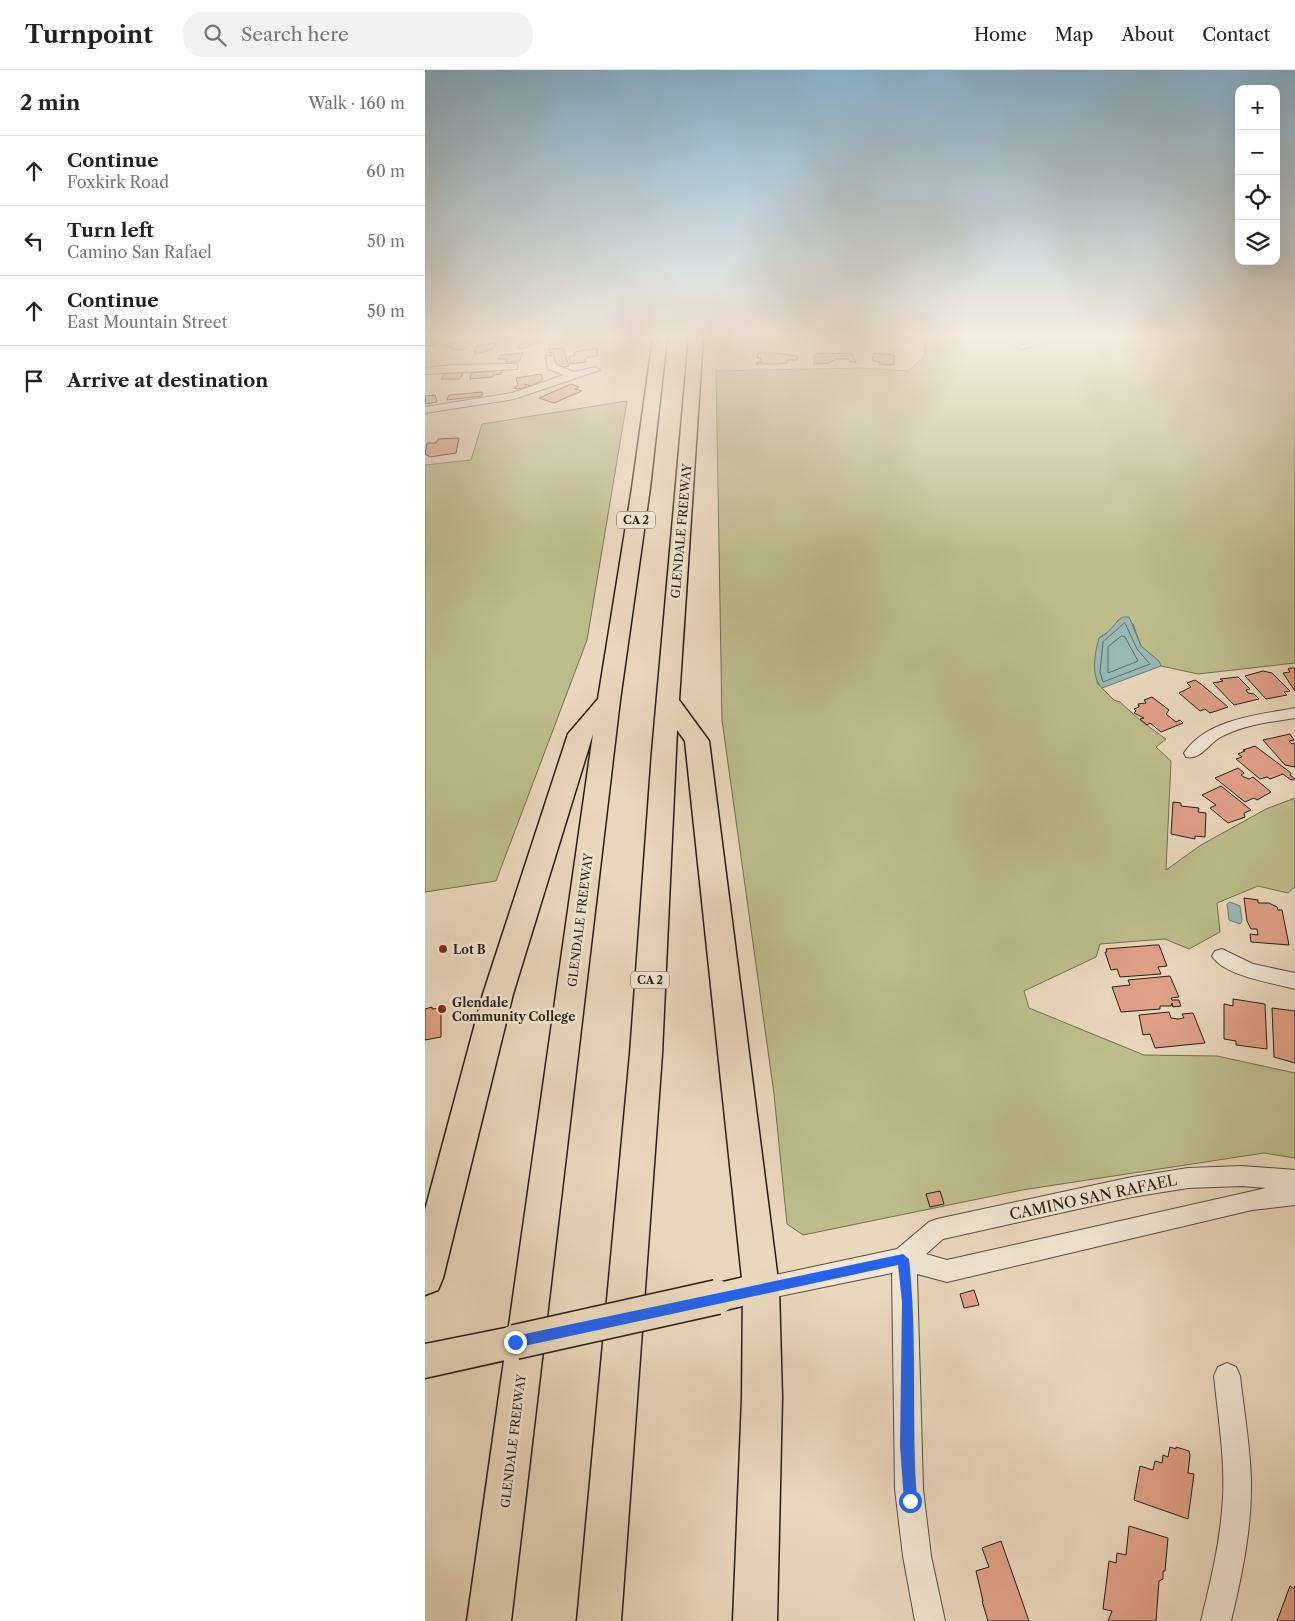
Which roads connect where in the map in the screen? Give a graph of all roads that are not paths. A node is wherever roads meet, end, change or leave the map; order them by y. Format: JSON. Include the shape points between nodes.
{"nodes":[{"id":1,"x":651,"y":410,"type":"edge"},
{"id":2,"x":690,"y":410,"type":"edge"},
{"id":3,"x":609,"y":700,"type":"junction"},
{"id":4,"x":668,"y":700,"type":"junction"},
{"id":5,"x":1295,"y":713,"type":"edge"},
{"id":6,"x":1192,"y":753,"type":"dead end"},
{"id":7,"x":1222,"y":956,"type":"dead end"},
{"id":8,"x":1295,"y":981,"type":"edge"},
{"id":9,"x":1295,"y":1180,"type":"edge"},
{"id":10,"x":1295,"y":1195,"type":"edge"},
{"id":11,"x":903,"y":1259,"type":"junction"},
{"id":12,"x":425,"y":1278,"type":"edge"},
{"id":13,"x":761,"y":1288,"type":"junction"},
{"id":14,"x":437,"y":1358,"type":"edge"},
{"id":15,"x":1227,"y":1376,"type":"dead end"},
{"id":16,"x":489,"y":1621,"type":"edge"},
{"id":17,"x":599,"y":1621,"type":"edge"},
{"id":18,"x":755,"y":1621,"type":"edge"},
{"id":19,"x":930,"y":1621,"type":"edge"},
{"id":20,"x":1215,"y":1621,"type":"edge"}],
"edges":[{"from":1,"to":3,"type":"highway","name":"GLENDALE FREEWAY","number":"CA 2"},
{"from":2,"to":4,"type":"highway","name":"GLENDALE FREEWAY","number":"CA 2"},
{"from":3,"to":12,"type":"highway","via":[[580,734],[498,994]]},
{"from":3,"to":16,"type":"highway","name":"GLENDALE FREEWAY","number":"CA 2"},
{"from":4,"to":13,"type":"highway","via":[[697,741]]},
{"from":4,"to":17,"type":"highway","name":"GLENDALE FREEWAY","number":"CA 2","via":[[646,1054]]},
{"from":5,"to":6,"type":"street","via":[[1230,728],[1199,743]]},
{"from":7,"to":8,"type":"street","via":[[1248,970]]},
{"from":9,"to":11,"type":"street","name":"CAMINO SAN RAFAEL","via":[[1242,1176],[1188,1178],[1131,1186],[937,1230]]},
{"from":10,"to":11,"type":"street","name":"CAMINO SAN RAFAEL","via":[[1252,1200],[947,1271]]},
{"from":11,"to":13,"type":"street","name":"CAMINO SAN RAFAEL"},
{"from":11,"to":19,"type":"street","via":[[908,1302],[907,1446],[910,1492],[921,1582]]},
{"from":13,"to":14,"type":"main road","name":"CAMINO SAN RAFAEL","bridge":true},
{"from":13,"to":18,"type":"highway","via":[[762,1379]]},
{"from":15,"to":20,"type":"street","via":[[1237,1480],[1233,1542]]}]}
